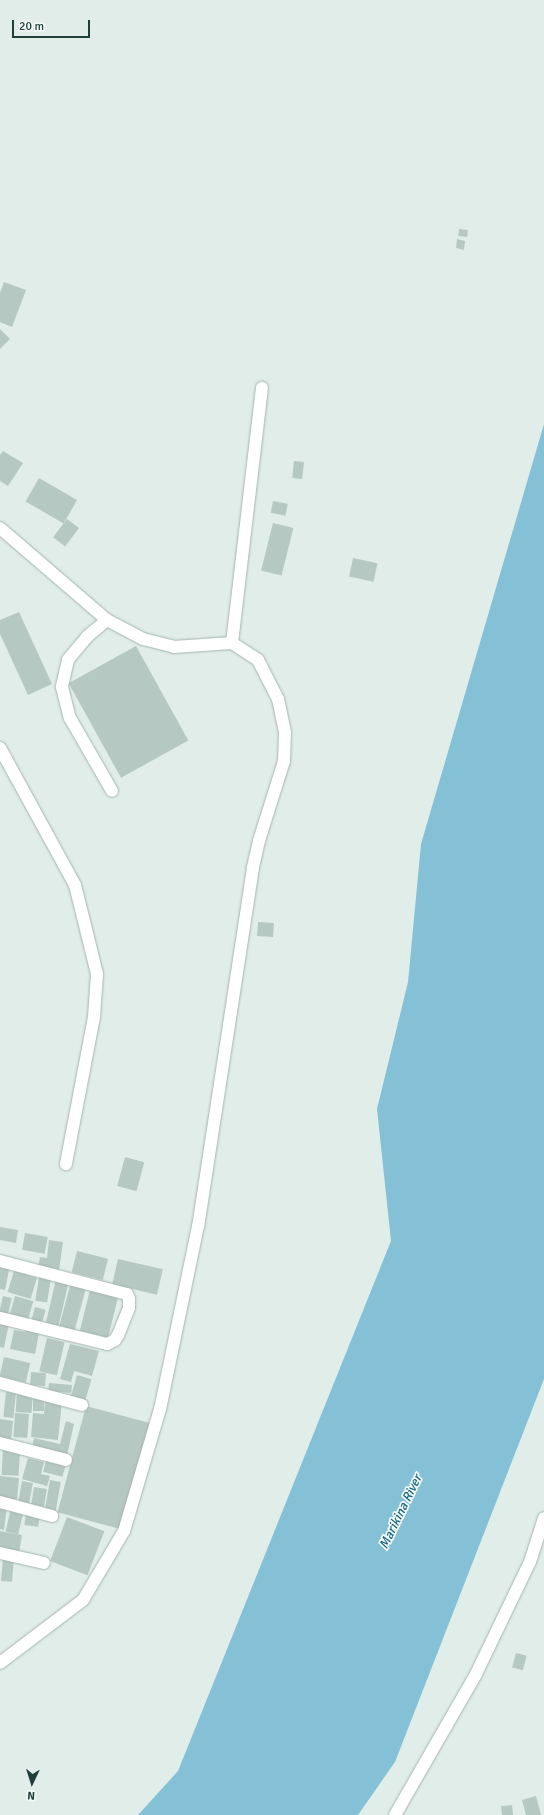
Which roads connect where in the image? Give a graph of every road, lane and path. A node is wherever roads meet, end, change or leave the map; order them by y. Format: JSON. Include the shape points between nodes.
{"nodes":[{"id":1,"x":262,"y":388,"type":"dead end"},
{"id":2,"x":0,"y":528,"type":"edge"},
{"id":3,"x":107,"y":620,"type":"junction"},
{"id":4,"x":232,"y":643,"type":"junction"},
{"id":5,"x":0,"y":748,"type":"edge"},
{"id":6,"x":112,"y":791,"type":"dead end"},
{"id":7,"x":66,"y":1164,"type":"dead end"},
{"id":8,"x":0,"y":1261,"type":"edge"},
{"id":9,"x":0,"y":1318,"type":"edge"},
{"id":10,"x":0,"y":1383,"type":"edge"},
{"id":11,"x":82,"y":1405,"type":"dead end"},
{"id":12,"x":0,"y":1443,"type":"edge"},
{"id":13,"x":66,"y":1460,"type":"dead end"},
{"id":14,"x":0,"y":1502,"type":"edge"},
{"id":15,"x":52,"y":1516,"type":"dead end"},
{"id":16,"x":544,"y":1518,"type":"edge"},
{"id":17,"x":0,"y":1553,"type":"edge"},
{"id":18,"x":44,"y":1563,"type":"dead end"},
{"id":19,"x":0,"y":1663,"type":"edge"},
{"id":20,"x":395,"y":1815,"type":"edge"}],
"edges":[{"from":1,"to":4,"type":"street"},
{"from":2,"to":3,"type":"street"},
{"from":3,"to":4,"type":"street","via":[[143,639],[174,647]]},
{"from":3,"to":6,"type":"street","via":[[87,637],[68,660],[62,687],[70,718]]},
{"from":4,"to":19,"type":"street","via":[[258,660],[278,699],[285,733],[284,762],[253,868],[198,1226],[160,1409],[124,1531],[83,1600]]},
{"from":5,"to":7,"type":"street","via":[[75,885],[97,974],[94,1017]]},
{"from":8,"to":9,"type":"street","via":[[126,1294],[128,1308],[115,1340],[107,1344]]},
{"from":10,"to":11,"type":"street"},
{"from":12,"to":13,"type":"street"},
{"from":14,"to":15,"type":"street"},
{"from":16,"to":20,"type":"street","via":[[530,1562],[476,1674]]},
{"from":17,"to":18,"type":"street"}]}
